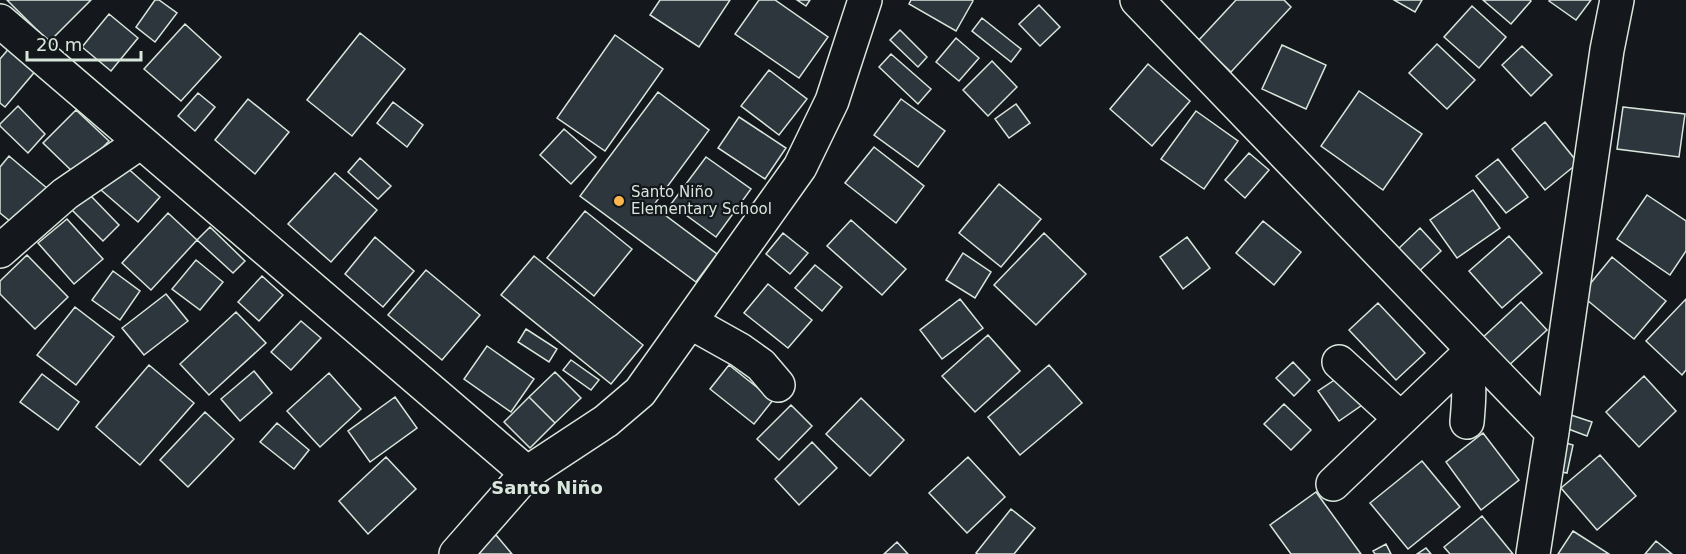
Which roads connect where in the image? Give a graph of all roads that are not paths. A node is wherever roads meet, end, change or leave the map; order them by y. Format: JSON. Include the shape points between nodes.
{"nodes":[{"id":1,"x":865,"y":0,"type":"edge"},
{"id":2,"x":1137,"y":0,"type":"edge"},
{"id":3,"x":1617,"y":0,"type":"edge"},
{"id":4,"x":0,"y":21,"type":"edge"},
{"id":5,"x":141,"y":142,"type":"junction"},
{"id":6,"x":0,"y":251,"type":"edge"},
{"id":7,"x":690,"y":322,"type":"junction"},
{"id":8,"x":1468,"y":354,"type":"junction"},
{"id":9,"x":1339,"y":362,"type":"dead end"},
{"id":10,"x":778,"y":385,"type":"dead end"},
{"id":11,"x":1401,"y":419,"type":"junction"},
{"id":12,"x":1467,"y":422,"type":"dead end"},
{"id":13,"x":1552,"y":432,"type":"junction"},
{"id":14,"x":527,"y":473,"type":"junction"},
{"id":15,"x":1333,"y":484,"type":"dead end"},
{"id":16,"x":456,"y":554,"type":"edge"},
{"id":17,"x":1533,"y":554,"type":"edge"}],
"edges":[{"from":1,"to":7,"type":"street","via":[[832,101],[800,166]]},
{"from":2,"to":8,"type":"street"},
{"from":3,"to":13,"type":"street"},
{"from":4,"to":5,"type":"street"},
{"from":5,"to":6,"type":"street","via":[[65,194]]},
{"from":5,"to":14,"type":"street"},
{"from":7,"to":10,"type":"street","via":[[761,364]]},
{"from":7,"to":14,"type":"street","via":[[640,392],[606,421]]},
{"from":8,"to":11,"type":"street"},
{"from":8,"to":12,"type":"street"},
{"from":8,"to":13,"type":"street"},
{"from":9,"to":11,"type":"street"},
{"from":11,"to":15,"type":"street"},
{"from":13,"to":17,"type":"street"},
{"from":14,"to":16,"type":"street"}]}
